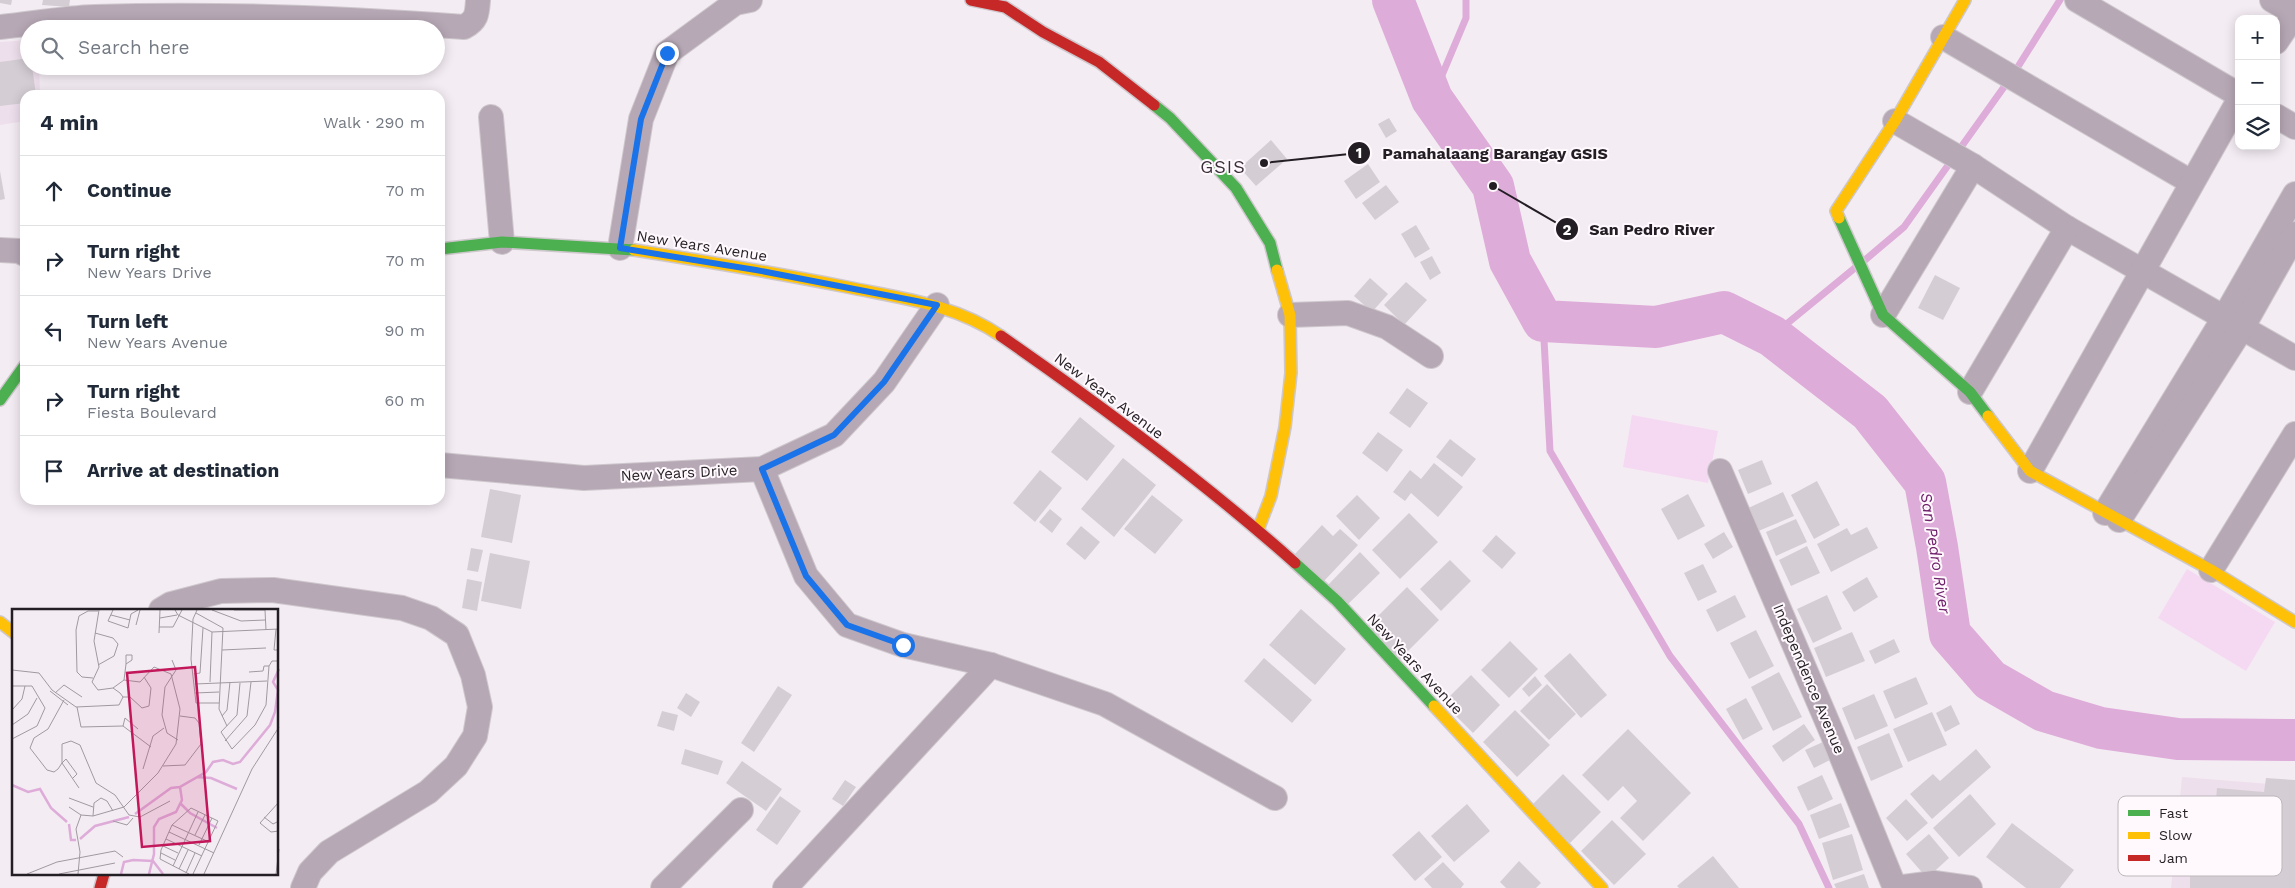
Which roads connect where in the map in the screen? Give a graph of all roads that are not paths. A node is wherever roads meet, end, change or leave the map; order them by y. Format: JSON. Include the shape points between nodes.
{"nodes":[{"id":1,"x":478,"y":0,"type":"edge"},
{"id":2,"x":971,"y":0,"type":"edge"},
{"id":3,"x":1965,"y":0,"type":"edge"},
{"id":4,"x":2077,"y":0,"type":"edge"},
{"id":5,"x":2272,"y":0,"type":"edge"},
{"id":6,"x":740,"y":1,"type":"edge"},
{"id":7,"x":1006,"y":4,"type":"edge"},
{"id":8,"x":92,"y":8,"type":"edge"},
{"id":9,"x":223,"y":8,"type":"edge"},
{"id":10,"x":337,"y":9,"type":"edge"},
{"id":11,"x":2295,"y":13,"type":"edge"},
{"id":12,"x":34,"y":20,"type":"edge"},
{"id":13,"x":415,"y":20,"type":"edge"},
{"id":14,"x":20,"y":23,"type":"edge"},
{"id":15,"x":445,"y":24,"type":"edge"},
{"id":16,"x":0,"y":27,"type":"edge"},
{"id":17,"x":2280,"y":36,"type":"edge"},
{"id":18,"x":1943,"y":37,"type":"junction"},
{"id":19,"x":2235,"y":93,"type":"edge"},
{"id":20,"x":2236,"y":105,"type":"edge"},
{"id":21,"x":491,"y":117,"type":"dead end"},
{"id":22,"x":2280,"y":118,"type":"edge"},
{"id":23,"x":1895,"y":121,"type":"junction"},
{"id":24,"x":2295,"y":127,"type":"edge"},
{"id":25,"x":1973,"y":166,"type":"junction"},
{"id":26,"x":2191,"y":182,"type":"junction"},
{"id":27,"x":2295,"y":194,"type":"edge"},
{"id":28,"x":2067,"y":228,"type":"junction"},
{"id":29,"x":2295,"y":234,"type":"edge"},
{"id":30,"x":502,"y":242,"type":"junction"},
{"id":31,"x":445,"y":248,"type":"edge"},
{"id":32,"x":620,"y":248,"type":"junction"},
{"id":33,"x":0,"y":250,"type":"edge"},
{"id":34,"x":20,"y":252,"type":"edge"},
{"id":35,"x":2142,"y":270,"type":"junction"},
{"id":36,"x":937,"y":305,"type":"junction"},
{"id":37,"x":1290,"y":315,"type":"junction"},
{"id":38,"x":1883,"y":315,"type":"junction"},
{"id":39,"x":2233,"y":323,"type":"junction"},
{"id":40,"x":1431,"y":356,"type":"dead end"},
{"id":41,"x":2295,"y":358,"type":"edge"},
{"id":42,"x":20,"y":372,"type":"edge"},
{"id":43,"x":1970,"y":392,"type":"junction"},
{"id":44,"x":0,"y":400,"type":"edge"},
{"id":45,"x":2295,"y":434,"type":"edge"},
{"id":46,"x":445,"y":466,"type":"edge"},
{"id":47,"x":762,"y":469,"type":"junction"},
{"id":48,"x":1720,"y":471,"type":"dead end"},
{"id":49,"x":2030,"y":471,"type":"junction"},
{"id":50,"x":2112,"y":516,"type":"junction"},
{"id":51,"x":1258,"y":530,"type":"junction"},
{"id":52,"x":2211,"y":570,"type":"junction"},
{"id":53,"x":163,"y":609,"type":"edge"},
{"id":54,"x":2295,"y":621,"type":"edge"},
{"id":55,"x":0,"y":622,"type":"edge"},
{"id":56,"x":12,"y":631,"type":"edge"},
{"id":57,"x":991,"y":665,"type":"junction"},
{"id":58,"x":1275,"y":798,"type":"dead end"},
{"id":59,"x":741,"y":810,"type":"dead end"},
{"id":60,"x":303,"y":888,"type":"edge"},
{"id":61,"x":663,"y":888,"type":"edge"},
{"id":62,"x":784,"y":888,"type":"edge"},
{"id":63,"x":1602,"y":888,"type":"edge"},
{"id":64,"x":1895,"y":888,"type":"edge"},
{"id":65,"x":1970,"y":888,"type":"edge"}],
"edges":[{"from":1,"to":15,"type":"street","via":[[473,22],[464,27]]},
{"from":2,"to":7,"type":"street"},
{"from":3,"to":18,"type":"street"},
{"from":4,"to":19,"type":"street"},
{"from":5,"to":11,"type":"street"},
{"from":6,"to":32,"type":"street","via":[[667,53],[641,119]]},
{"from":7,"to":37,"type":"street","via":[[1043,32],[1100,62],[1170,118],[1236,188],[1270,243]]},
{"from":8,"to":9,"type":"street"},
{"from":8,"to":12,"type":"street"},
{"from":9,"to":10,"type":"street"},
{"from":10,"to":13,"type":"street"},
{"from":11,"to":17,"type":"street"},
{"from":14,"to":16,"type":"street"},
{"from":18,"to":23,"type":"street"},
{"from":18,"to":26,"type":"street"},
{"from":20,"to":26,"type":"street"},
{"from":21,"to":30,"type":"street"},
{"from":22,"to":24,"type":"street"},
{"from":23,"to":25,"type":"street"},
{"from":23,"to":38,"type":"street","via":[[1836,211]]},
{"from":25,"to":28,"type":"street"},
{"from":25,"to":38,"type":"street"},
{"from":26,"to":35,"type":"street"},
{"from":27,"to":39,"type":"street"},
{"from":28,"to":35,"type":"street"},
{"from":28,"to":43,"type":"street"},
{"from":29,"to":39,"type":"street"},
{"from":30,"to":31,"type":"street","name":"New Years Avenue"},
{"from":30,"to":32,"type":"street","name":"New Years Avenue"},
{"from":32,"to":36,"type":"street","name":"New Years Avenue"},
{"from":33,"to":34,"type":"street"},
{"from":35,"to":39,"type":"street"},
{"from":35,"to":49,"type":"street"},
{"from":36,"to":47,"type":"street","name":"New Years Drive","via":[[884,382],[834,435]]},
{"from":36,"to":51,"type":"street","name":"New Years Avenue","via":[[985,325],[1033,358]]},
{"from":37,"to":40,"type":"street","via":[[1348,313],[1387,327]]},
{"from":37,"to":51,"type":"street","via":[[1291,372],[1285,426],[1271,496]]},
{"from":38,"to":43,"type":"street"},
{"from":39,"to":41,"type":"street"},
{"from":39,"to":50,"type":"street"},
{"from":42,"to":44,"type":"street"},
{"from":43,"to":49,"type":"street"},
{"from":45,"to":52,"type":"street"},
{"from":46,"to":47,"type":"street","name":"New Years Drive","via":[[584,478]]},
{"from":47,"to":57,"type":"street","via":[[806,576],[847,625],[903,645]]},
{"from":48,"to":64,"type":"street","name":"Independence Avenue"},
{"from":49,"to":50,"type":"street"},
{"from":50,"to":52,"type":"street"},
{"from":51,"to":63,"type":"street","name":"New Years Avenue","via":[[1337,601]]},
{"from":52,"to":54,"type":"street"},
{"from":53,"to":60,"type":"street","via":[[221,591],[273,590],[402,608],[431,618],[457,636],[473,675],[480,707],[475,736],[456,766],[428,792],[329,852],[310,872]]},
{"from":55,"to":56,"type":"street"},
{"from":57,"to":58,"type":"street","via":[[1105,704]]},
{"from":57,"to":62,"type":"street"},
{"from":59,"to":61,"type":"street"},
{"from":64,"to":65,"type":"street","via":[[1934,883]]}]}
